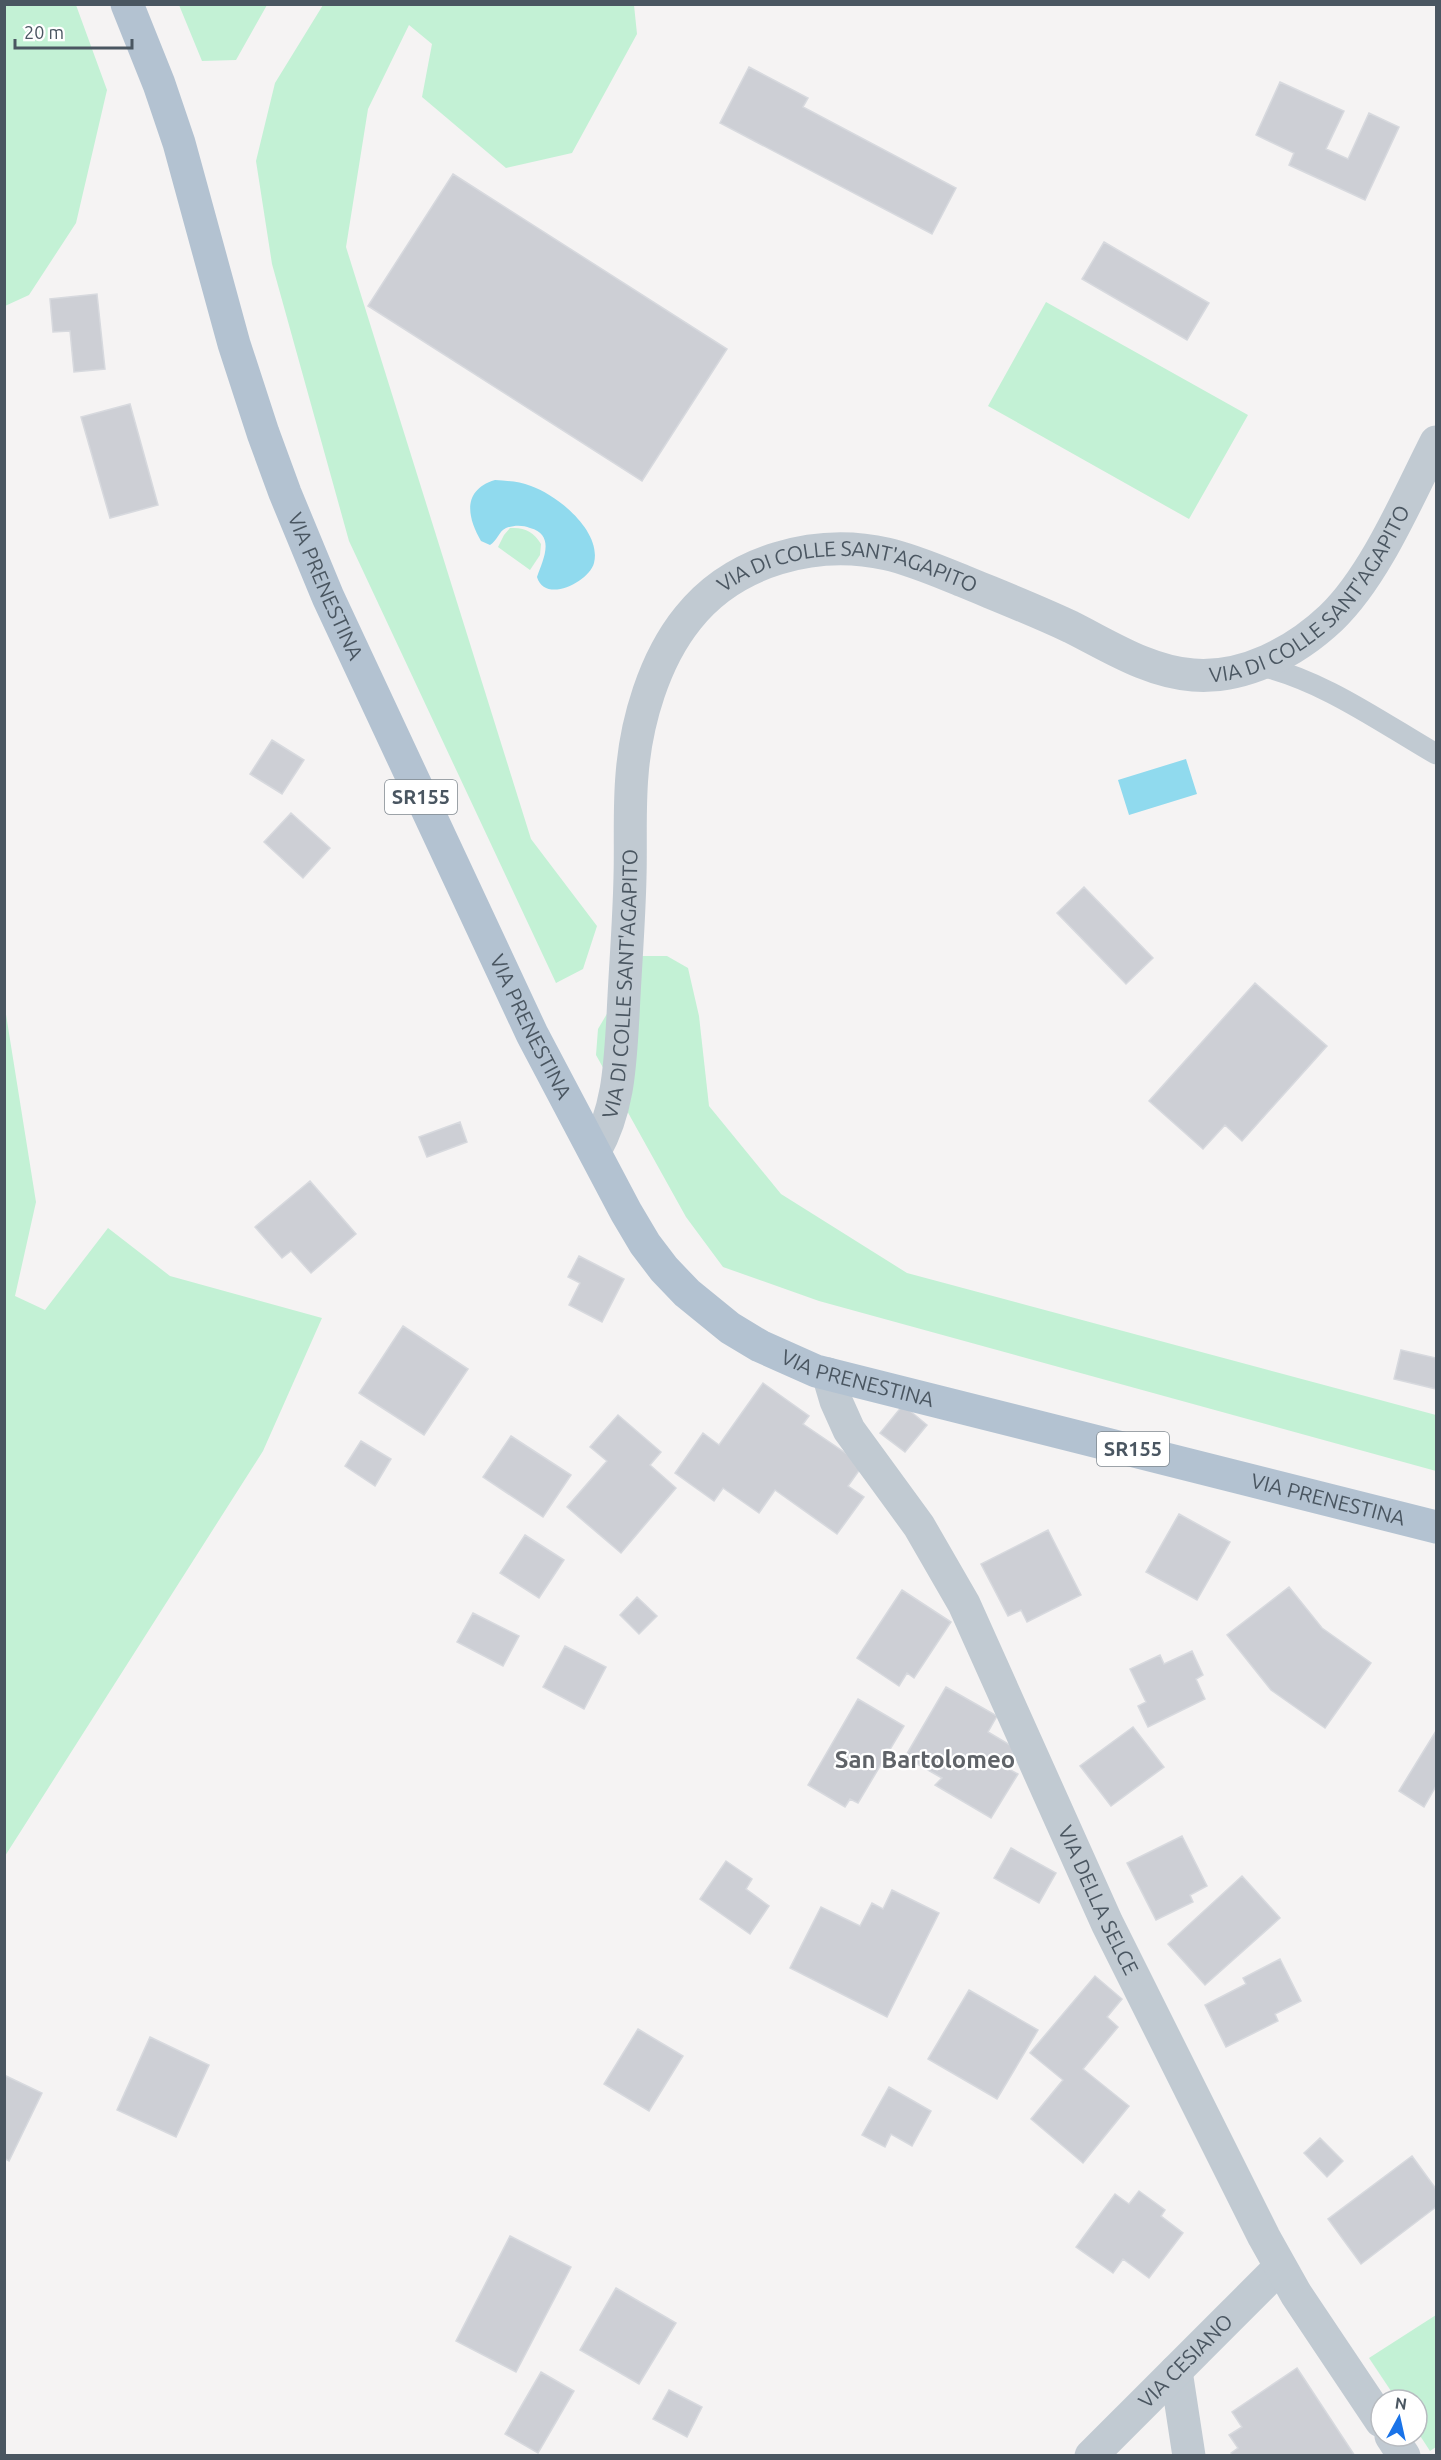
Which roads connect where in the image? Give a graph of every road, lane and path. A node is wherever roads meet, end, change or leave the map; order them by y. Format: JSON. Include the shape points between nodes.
{"nodes":[{"id":1,"x":127,"y":4,"type":"edge"},
{"id":2,"x":1437,"y":442,"type":"edge"},
{"id":3,"x":1257,"y":665,"type":"junction"},
{"id":4,"x":1437,"y":754,"type":"edge"},
{"id":5,"x":595,"y":1151,"type":"junction"},
{"id":6,"x":828,"y":1374,"type":"junction"},
{"id":7,"x":1437,"y":1527,"type":"edge"},
{"id":8,"x":1280,"y":2267,"type":"junction"},
{"id":9,"x":1176,"y":2372,"type":"junction"},
{"id":10,"x":1369,"y":2403,"type":"edge"},
{"id":11,"x":1091,"y":2456,"type":"edge"},
{"id":12,"x":1189,"y":2456,"type":"edge"}],
"edges":[{"from":1,"to":5,"type":"main road","name":"VIA PRENESTINA","number":"SR155","via":[[171,115],[262,434],[306,548],[532,1034]]},
{"from":2,"to":3,"type":"street","name":"VIA DI COLLE SANT'AGAPITO","via":[[1380,549],[1343,604],[1305,639]]},
{"from":3,"to":4,"type":"lane","via":[[1312,682]]},
{"from":3,"to":5,"type":"street","name":"VIA DI COLLE SANT'AGAPITO","via":[[1213,675],[1175,673],[1123,654],[1003,597],[876,552],[827,550],[787,556],[745,571],[717,589],[687,618],[670,645],[651,688],[638,734],[632,778],[619,1077],[609,1123]]},
{"from":5,"to":6,"type":"main road","name":"VIA PRENESTINA","number":"SR155","via":[[645,1244],[687,1293],[721,1322],[760,1346]]},
{"from":6,"to":7,"type":"main road","name":"VIA PRENESTINA","number":"SR155"},
{"from":6,"to":8,"type":"street","name":"VIA DELLA SELCE","via":[[849,1430],[919,1526],[964,1604],[1111,1930]]},
{"from":8,"to":9,"type":"street","name":"VIA CESIANO"},
{"from":8,"to":10,"type":"street","name":"VIA DELLA SELCE"},
{"from":9,"to":11,"type":"street","name":"VIA CESIANO"},
{"from":9,"to":12,"type":"street"}]}
